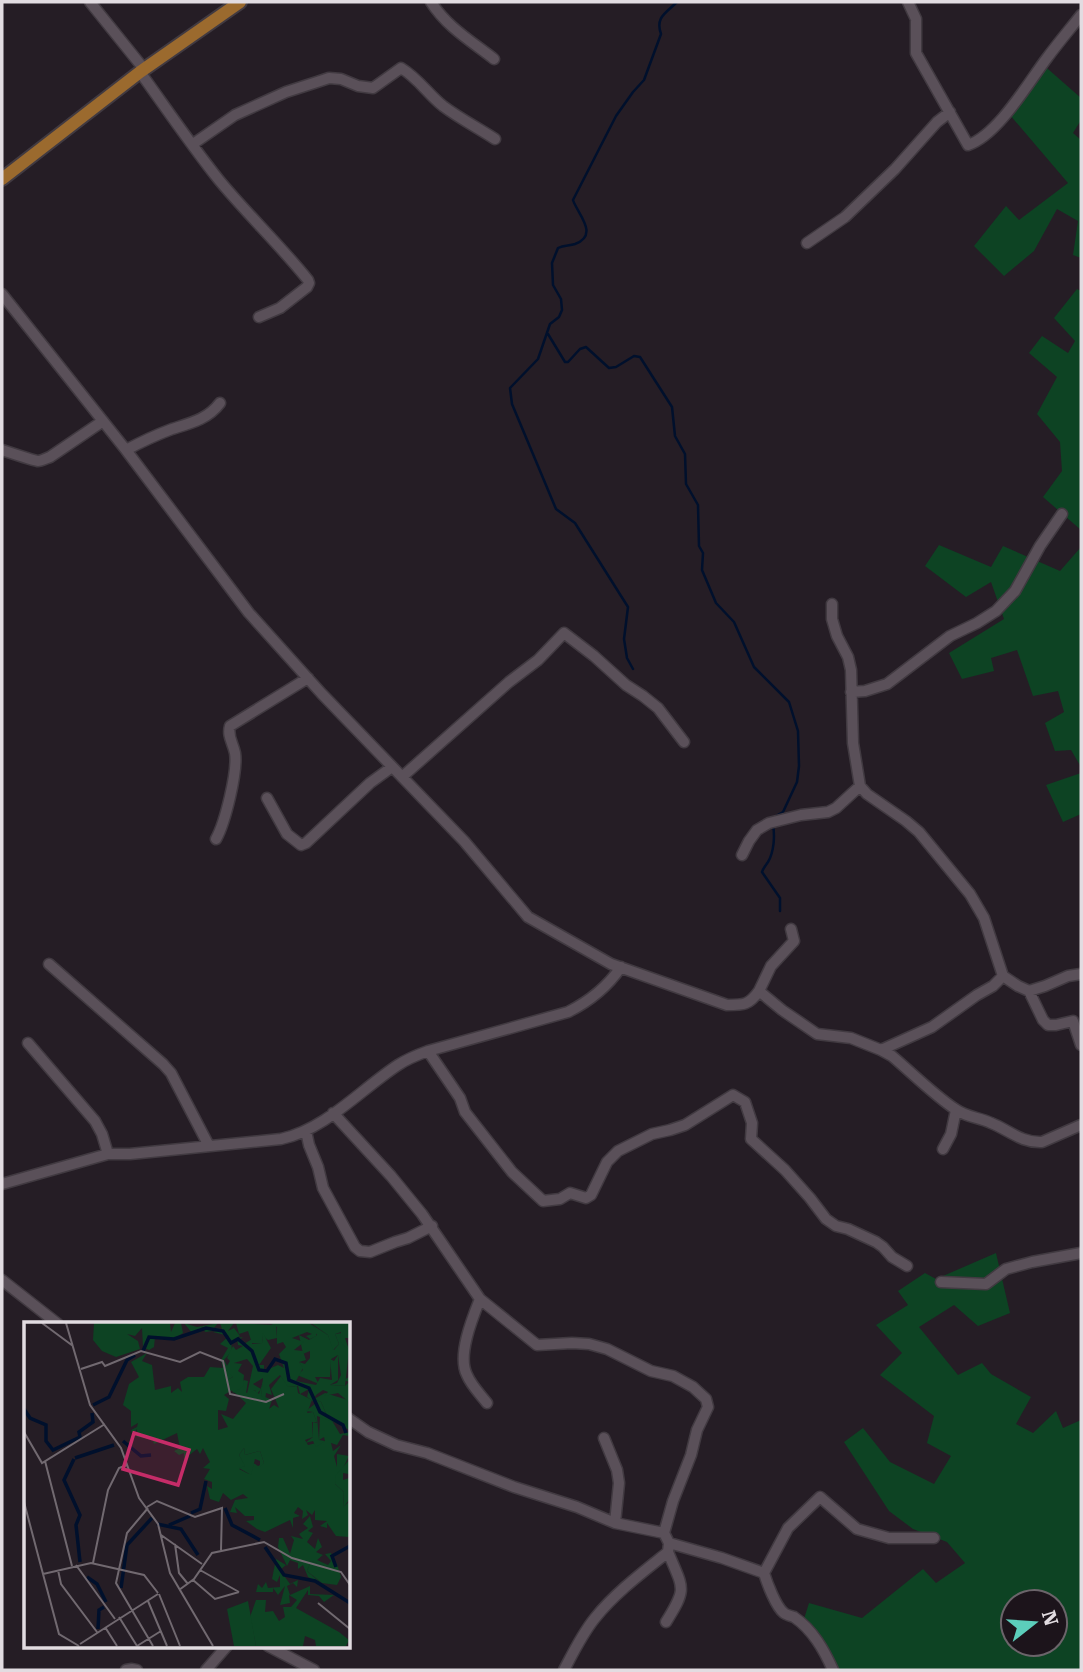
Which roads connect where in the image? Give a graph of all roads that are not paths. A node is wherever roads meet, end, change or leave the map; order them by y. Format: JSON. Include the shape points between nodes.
{"nodes":[{"id":1,"x":90,"y":2,"type":"edge"},
{"id":2,"x":240,"y":2,"type":"edge"},
{"id":3,"x":431,"y":2,"type":"edge"},
{"id":4,"x":908,"y":2,"type":"edge"},
{"id":5,"x":1081,"y":15,"type":"edge"},
{"id":6,"x":494,"y":59,"type":"dead end"},
{"id":7,"x":142,"y":70,"type":"junction"},
{"id":8,"x":950,"y":112,"type":"junction"},
{"id":9,"x":495,"y":139,"type":"dead end"},
{"id":10,"x":193,"y":144,"type":"junction"},
{"id":11,"x":2,"y":179,"type":"edge"},
{"id":12,"x":807,"y":243,"type":"dead end"},
{"id":13,"x":2,"y":294,"type":"edge"},
{"id":14,"x":259,"y":317,"type":"dead end"},
{"id":15,"x":220,"y":403,"type":"dead end"},
{"id":16,"x":103,"y":421,"type":"junction"},
{"id":17,"x":2,"y":450,"type":"edge"},
{"id":18,"x":126,"y":450,"type":"junction"},
{"id":19,"x":1062,"y":514,"type":"dead end"},
{"id":20,"x":832,"y":604,"type":"dead end"},
{"id":21,"x":308,"y":678,"type":"junction"},
{"id":22,"x":851,"y":692,"type":"junction"},
{"id":23,"x":684,"y":742,"type":"dead end"},
{"id":24,"x":393,"y":767,"type":"junction"},
{"id":25,"x":402,"y":777,"type":"junction"},
{"id":26,"x":860,"y":786,"type":"junction"},
{"id":27,"x":267,"y":798,"type":"dead end"},
{"id":28,"x":216,"y":839,"type":"dead end"},
{"id":29,"x":742,"y":855,"type":"dead end"},
{"id":30,"x":791,"y":929,"type":"dead end"},
{"id":31,"x":49,"y":964,"type":"dead end"},
{"id":32,"x":621,"y":967,"type":"junction"},
{"id":33,"x":1081,"y":974,"type":"edge"},
{"id":34,"x":1003,"y":976,"type":"junction"},
{"id":35,"x":759,"y":991,"type":"junction"},
{"id":36,"x":1029,"y":991,"type":"junction"},
{"id":37,"x":29,"y":1043,"type":"dead end"},
{"id":38,"x":1081,"y":1045,"type":"edge"},
{"id":39,"x":881,"y":1049,"type":"junction"},
{"id":40,"x":428,"y":1051,"type":"junction"},
{"id":41,"x":956,"y":1110,"type":"junction"},
{"id":42,"x":333,"y":1113,"type":"junction"},
{"id":43,"x":1081,"y":1125,"type":"edge"},
{"id":44,"x":306,"y":1130,"type":"junction"},
{"id":45,"x":209,"y":1146,"type":"junction"},
{"id":46,"x":943,"y":1149,"type":"dead end"},
{"id":47,"x":108,"y":1154,"type":"junction"},
{"id":48,"x":2,"y":1184,"type":"edge"},
{"id":49,"x":432,"y":1226,"type":"junction"},
{"id":50,"x":1081,"y":1253,"type":"edge"},
{"id":51,"x":907,"y":1266,"type":"dead end"},
{"id":52,"x":2,"y":1280,"type":"edge"},
{"id":53,"x":941,"y":1282,"type":"dead end"},
{"id":54,"x":480,"y":1299,"type":"junction"},
{"id":55,"x":55,"y":1322,"type":"edge"},
{"id":56,"x":486,"y":1403,"type":"dead end"},
{"id":57,"x":350,"y":1419,"type":"edge"},
{"id":58,"x":604,"y":1438,"type":"dead end"},
{"id":59,"x":615,"y":1523,"type":"junction"},
{"id":60,"x":934,"y":1538,"type":"dead end"},
{"id":61,"x":667,"y":1543,"type":"junction"},
{"id":62,"x":764,"y":1573,"type":"junction"},
{"id":63,"x":666,"y":1622,"type":"dead end"},
{"id":64,"x":225,"y":1648,"type":"edge"},
{"id":65,"x":272,"y":1648,"type":"edge"},
{"id":66,"x":126,"y":1670,"type":"edge"},
{"id":67,"x":137,"y":1670,"type":"edge"},
{"id":68,"x":206,"y":1670,"type":"edge"},
{"id":69,"x":314,"y":1670,"type":"edge"},
{"id":70,"x":564,"y":1670,"type":"edge"},
{"id":71,"x":833,"y":1670,"type":"edge"}],
"edges":[{"from":1,"to":7,"type":"street"},
{"from":2,"to":7,"type":"main road"},
{"from":3,"to":6,"type":"street","via":[[447,23]]},
{"from":4,"to":8,"type":"street","via":[[916,19],[916,53]]},
{"from":5,"to":8,"type":"street","via":[[1005,116],[976,142],[968,145]]},
{"from":7,"to":10,"type":"street"},
{"from":7,"to":11,"type":"main road"},
{"from":8,"to":12,"type":"street","via":[[845,217]]},
{"from":9,"to":10,"type":"street","via":[[442,105],[401,68],[373,88],[330,78],[286,92],[235,115]]},
{"from":10,"to":14,"type":"street","via":[[226,189],[308,279],[307,287],[280,308]]},
{"from":13,"to":16,"type":"street"},
{"from":15,"to":18,"type":"street","via":[[197,421]]},
{"from":16,"to":17,"type":"street","via":[[41,461]]},
{"from":16,"to":18,"type":"street"},
{"from":18,"to":21,"type":"street","via":[[249,613]]},
{"from":19,"to":22,"type":"street","via":[[1014,591],[996,611],[950,636],[887,684]]},
{"from":20,"to":22,"type":"street","via":[[832,619],[851,670]]},
{"from":21,"to":24,"type":"street"},
{"from":21,"to":28,"type":"street","via":[[230,726],[234,780]]},
{"from":22,"to":26,"type":"street"},
{"from":23,"to":25,"type":"street","via":[[658,708],[564,634]]},
{"from":24,"to":25,"type":"street"},
{"from":24,"to":27,"type":"street","via":[[301,845],[287,834]]},
{"from":25,"to":32,"type":"street","via":[[528,917]]},
{"from":26,"to":29,"type":"street","via":[[828,812],[769,823],[757,830]]},
{"from":26,"to":34,"type":"street","via":[[919,832],[970,894],[984,918]]},
{"from":30,"to":35,"type":"street","via":[[794,941],[771,965]]},
{"from":31,"to":45,"type":"street","via":[[171,1073]]},
{"from":32,"to":35,"type":"street","via":[[727,1005],[752,1001]]},
{"from":32,"to":40,"type":"street","via":[[568,1012]]},
{"from":33,"to":36,"type":"street"},
{"from":34,"to":36,"type":"street"},
{"from":34,"to":39,"type":"street","via":[[932,1027]]},
{"from":35,"to":39,"type":"street","via":[[817,1034],[851,1038]]},
{"from":36,"to":38,"type":"street","via":[[1048,1025],[1073,1021]]},
{"from":37,"to":47,"type":"street","via":[[95,1121]]},
{"from":39,"to":41,"type":"street"},
{"from":40,"to":42,"type":"street","via":[[396,1067]]},
{"from":40,"to":51,"type":"street","via":[[465,1112],[512,1172],[543,1201],[570,1193],[586,1198],[618,1151],[652,1134],[685,1125],[733,1095],[745,1102],[752,1123],[751,1139],[785,1170],[826,1219],[876,1242]]},
{"from":41,"to":43,"type":"street","via":[[1035,1142]]},
{"from":41,"to":46,"type":"street"},
{"from":42,"to":44,"type":"street"},
{"from":42,"to":49,"type":"street"},
{"from":44,"to":45,"type":"street","via":[[281,1139]]},
{"from":44,"to":49,"type":"street","via":[[323,1188],[360,1251],[370,1252]]},
{"from":45,"to":47,"type":"street"},
{"from":47,"to":48,"type":"street"},
{"from":49,"to":54,"type":"street"},
{"from":50,"to":53,"type":"street","via":[[1006,1269],[986,1284]]},
{"from":52,"to":55,"type":"street"},
{"from":54,"to":56,"type":"street","via":[[464,1362],[466,1374]]},
{"from":54,"to":61,"type":"street","via":[[537,1345],[572,1343],[607,1349],[651,1371],[673,1376],[706,1399],[708,1407],[673,1501]]},
{"from":57,"to":59,"type":"street","via":[[396,1445]]},
{"from":58,"to":59,"type":"street","via":[[619,1483]]},
{"from":59,"to":61,"type":"street"},
{"from":60,"to":62,"type":"street","via":[[889,1538],[858,1529],[820,1497],[788,1528]]},
{"from":61,"to":62,"type":"street"},
{"from":61,"to":63,"type":"street","via":[[682,1587]]},
{"from":61,"to":70,"type":"street","via":[[595,1618]]},
{"from":62,"to":71,"type":"street","via":[[783,1613],[810,1631]]},
{"from":64,"to":68,"type":"street"},
{"from":65,"to":69,"type":"street"},
{"from":66,"to":67,"type":"street"}]}
